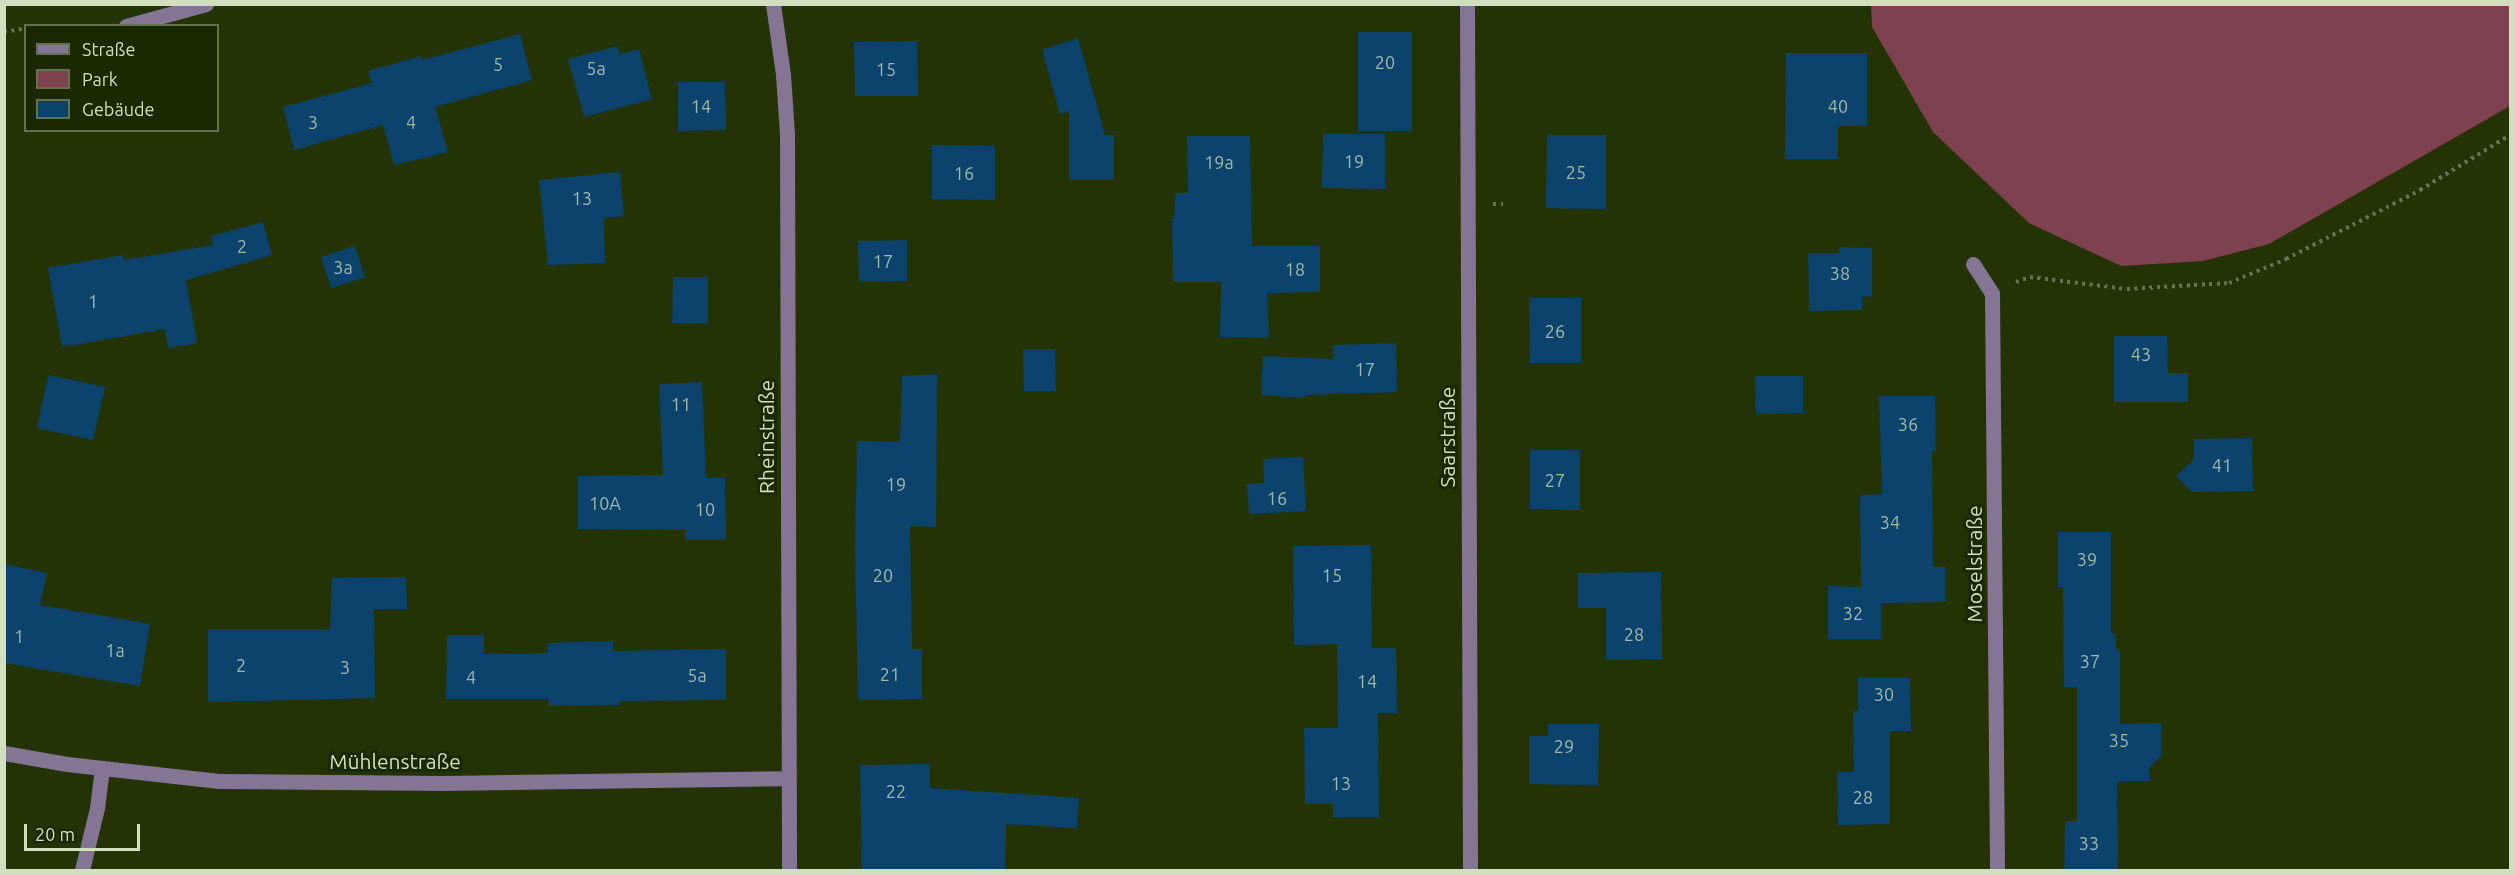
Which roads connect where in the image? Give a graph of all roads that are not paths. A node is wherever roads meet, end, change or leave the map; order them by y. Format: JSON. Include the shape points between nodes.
{"nodes":[{"id":1,"x":206,"y":4,"type":"edge"},
{"id":2,"x":773,"y":4,"type":"edge"},
{"id":3,"x":1467,"y":4,"type":"edge"},
{"id":4,"x":133,"y":24,"type":"edge"},
{"id":5,"x":1973,"y":264,"type":"dead end"},
{"id":6,"x":4,"y":753,"type":"edge"},
{"id":7,"x":102,"y":768,"type":"junction"},
{"id":8,"x":788,"y":778,"type":"junction"},
{"id":9,"x":82,"y":870,"type":"edge"},
{"id":10,"x":789,"y":870,"type":"edge"},
{"id":11,"x":1470,"y":870,"type":"edge"},
{"id":12,"x":1997,"y":870,"type":"edge"}],
"edges":[{"from":1,"to":4,"type":"street"},
{"from":2,"to":8,"type":"street","name":"Rheinstraße","via":[[787,135]]},
{"from":3,"to":11,"type":"street","name":"Saarstraße"},
{"from":5,"to":12,"type":"street","name":"Moselstraße","via":[[1992,293]]},
{"from":6,"to":7,"type":"street","name":"Mühlenstraße"},
{"from":7,"to":8,"type":"street","name":"Mühlenstraße","via":[[219,780],[381,783]]},
{"from":7,"to":9,"type":"street"},
{"from":8,"to":10,"type":"street","name":"Rheinstraße"}]}
